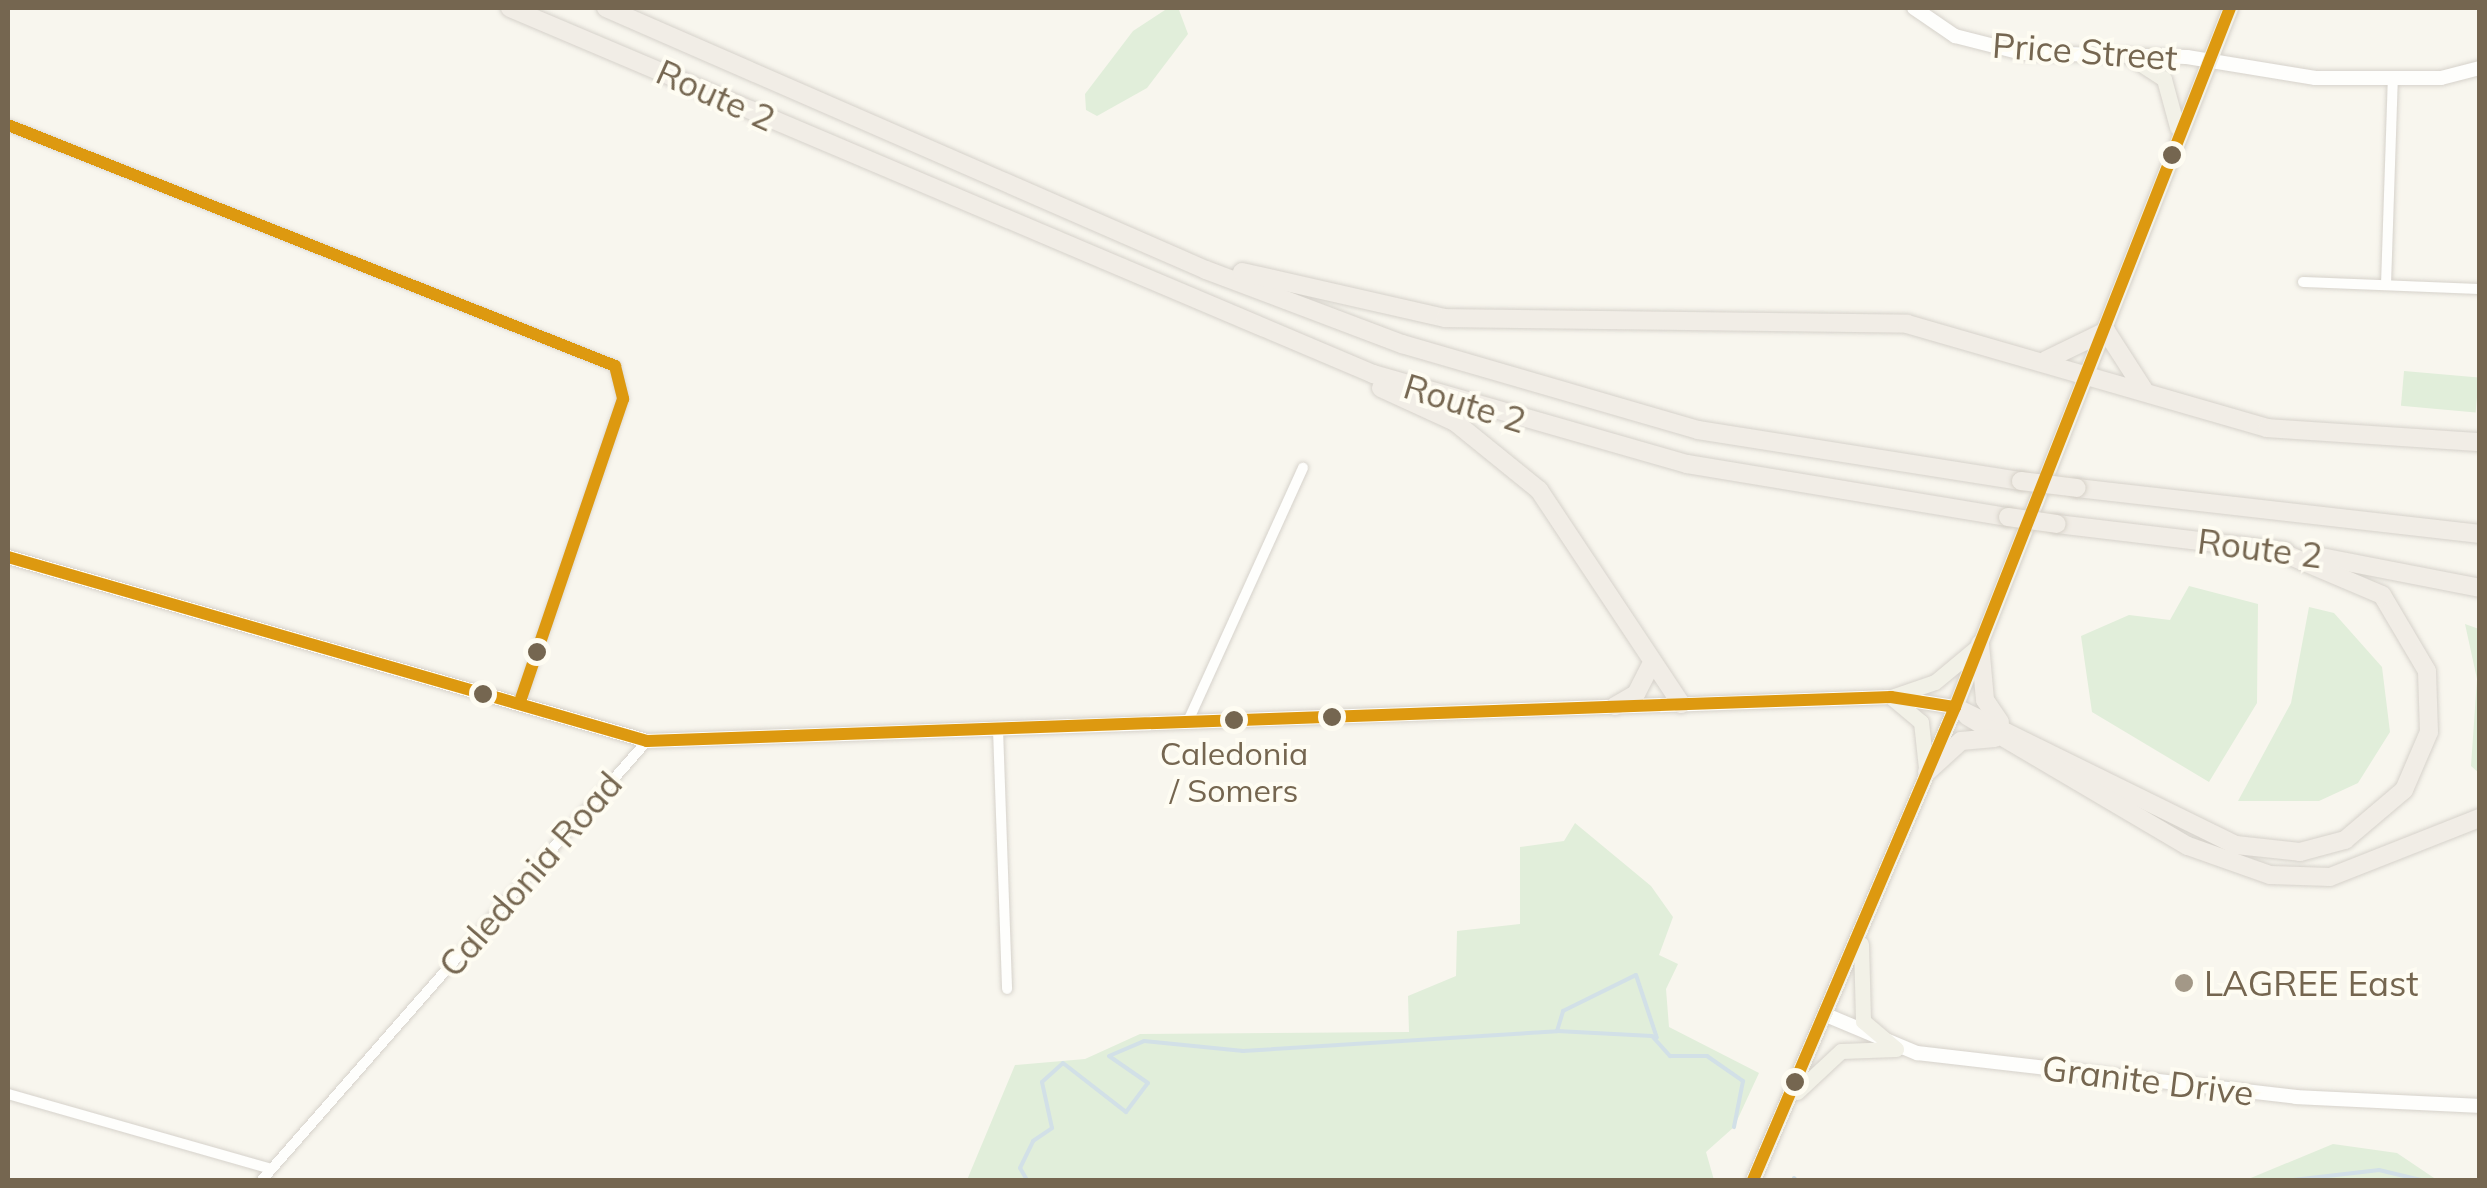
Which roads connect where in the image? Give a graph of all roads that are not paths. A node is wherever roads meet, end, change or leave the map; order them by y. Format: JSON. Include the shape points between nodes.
{"nodes":[{"id":1,"x":510,"y":8,"type":"edge"},
{"id":2,"x":606,"y":8,"type":"edge"},
{"id":3,"x":1914,"y":8,"type":"edge"},
{"id":4,"x":2230,"y":8,"type":"edge"},
{"id":5,"x":2127,"y":55,"type":"junction"},
{"id":6,"x":2206,"y":61,"type":"junction"},
{"id":7,"x":2480,"y":68,"type":"edge"},
{"id":8,"x":2393,"y":78,"type":"junction"},
{"id":9,"x":8,"y":124,"type":"edge"},
{"id":10,"x":2176,"y":134,"type":"junction"},
{"id":11,"x":1146,"y":242,"type":"junction"},
{"id":12,"x":2303,"y":282,"type":"dead end"},
{"id":13,"x":2386,"y":285,"type":"junction"},
{"id":14,"x":2480,"y":289,"type":"edge"},
{"id":15,"x":2106,"y":331,"type":"junction"},
{"id":16,"x":1291,"y":342,"type":"junction"},
{"id":17,"x":2042,"y":361,"type":"junction"},
{"id":18,"x":2089,"y":376,"type":"junction"},
{"id":19,"x":2147,"y":394,"type":"junction"},
{"id":20,"x":2480,"y":442,"type":"edge"},
{"id":21,"x":1303,"y":468,"type":"dead end"},
{"id":22,"x":2480,"y":534,"type":"edge"},
{"id":23,"x":2276,"y":550,"type":"junction"},
{"id":24,"x":8,"y":557,"type":"edge"},
{"id":25,"x":2480,"y":588,"type":"edge"},
{"id":26,"x":1980,"y":644,"type":"junction"},
{"id":27,"x":1650,"y":666,"type":"junction"},
{"id":28,"x":1890,"y":697,"type":"junction"},
{"id":29,"x":520,"y":702,"type":"junction"},
{"id":30,"x":1681,"y":704,"type":"junction"},
{"id":31,"x":1615,"y":706,"type":"junction"},
{"id":32,"x":1955,"y":706,"type":"junction"},
{"id":33,"x":1189,"y":719,"type":"junction"},
{"id":34,"x":998,"y":730,"type":"junction"},
{"id":35,"x":1998,"y":730,"type":"junction"},
{"id":36,"x":647,"y":742,"type":"junction"},
{"id":37,"x":1926,"y":772,"type":"junction"},
{"id":38,"x":2480,"y":818,"type":"edge"},
{"id":39,"x":1862,"y":929,"type":"junction"},
{"id":40,"x":1006,"y":989,"type":"dead end"},
{"id":41,"x":1826,"y":1015,"type":"junction"},
{"id":42,"x":1896,"y":1048,"type":"junction"},
{"id":43,"x":8,"y":1094,"type":"edge"},
{"id":44,"x":1789,"y":1100,"type":"junction"},
{"id":45,"x":2480,"y":1106,"type":"edge"},
{"id":46,"x":271,"y":1169,"type":"junction"},
{"id":47,"x":262,"y":1180,"type":"edge"},
{"id":48,"x":1752,"y":1180,"type":"edge"}],
"edges":[{"from":1,"to":16,"type":"highway","name":"Route 2"},
{"from":2,"to":11,"type":"highway","name":"Route 2"},
{"from":3,"to":5,"type":"street","name":"Price Street","via":[[1988,48]]},
{"from":4,"to":6,"type":"main road"},
{"from":5,"to":6,"type":"street","name":"Price Street"},
{"from":5,"to":10,"type":"main road","via":[[2164,79]]},
{"from":6,"to":8,"type":"street","name":"Price Street"},
{"from":6,"to":10,"type":"main road"},
{"from":7,"to":8,"type":"street","name":"Price Street"},
{"from":8,"to":13,"type":"street"},
{"from":9,"to":29,"type":"street","via":[[615,366],[623,398]]},
{"from":10,"to":15,"type":"main road"},
{"from":11,"to":17,"type":"highway","via":[[1395,312],[1869,320]]},
{"from":11,"to":22,"type":"highway","name":"Route 2","bridge":true,"via":[[1335,320],[1631,412],[1814,453]]},
{"from":12,"to":13,"type":"street"},
{"from":13,"to":14,"type":"street"},
{"from":15,"to":17,"type":"highway"},
{"from":15,"to":18,"type":"main road"},
{"from":15,"to":19,"type":"highway"},
{"from":16,"to":23,"type":"highway","name":"Route 2","bridge":true,"via":[[1452,401],[1686,464],[2008,517]]},
{"from":16,"to":27,"type":"highway","via":[[1454,422],[1518,469],[1603,579]]},
{"from":17,"to":18,"type":"highway"},
{"from":18,"to":19,"type":"highway"},
{"from":18,"to":26,"type":"main road"},
{"from":19,"to":20,"type":"highway","via":[[2301,434]]},
{"from":21,"to":33,"type":"street"},
{"from":23,"to":25,"type":"highway","name":"Route 2"},
{"from":23,"to":35,"type":"highway","via":[[2382,595],[2428,671],[2429,732],[2404,790],[2346,840],[2300,852],[2236,845]]},
{"from":24,"to":29,"type":"street"},
{"from":26,"to":28,"type":"main road","via":[[1934,682]]},
{"from":26,"to":32,"type":"main road"},
{"from":26,"to":35,"type":"highway","via":[[1985,700]]},
{"from":27,"to":30,"type":"highway"},
{"from":27,"to":31,"type":"highway","via":[[1636,694]]},
{"from":28,"to":30,"type":"street","name":"Caledonia Road"},
{"from":28,"to":32,"type":"street","name":"Caledonia Road"},
{"from":28,"to":37,"type":"main road","via":[[1921,722]]},
{"from":29,"to":36,"type":"street"},
{"from":30,"to":31,"type":"street","name":"Caledonia Road"},
{"from":31,"to":33,"type":"street","name":"Caledonia Road"},
{"from":32,"to":35,"type":"highway"},
{"from":32,"to":37,"type":"main road"},
{"from":33,"to":34,"type":"street","name":"Caledonia Road"},
{"from":34,"to":36,"type":"street","name":"Caledonia Road"},
{"from":34,"to":40,"type":"street"},
{"from":35,"to":37,"type":"highway","via":[[1960,740]]},
{"from":35,"to":38,"type":"highway","via":[[2188,846],[2270,875],[2330,877]]},
{"from":36,"to":46,"type":"street","name":"Caledonia Road"},
{"from":37,"to":39,"type":"main road"},
{"from":39,"to":41,"type":"main road"},
{"from":39,"to":42,"type":"main road","via":[[1860,1010]]},
{"from":41,"to":42,"type":"street","name":"Granite Drive"},
{"from":41,"to":44,"type":"main road"},
{"from":42,"to":44,"type":"main road","via":[[1839,1052]]},
{"from":42,"to":45,"type":"street","name":"Granite Drive","via":[[2296,1097]]},
{"from":43,"to":46,"type":"street"},
{"from":44,"to":48,"type":"main road"},
{"from":46,"to":47,"type":"street","name":"Caledonia Road"}]}
